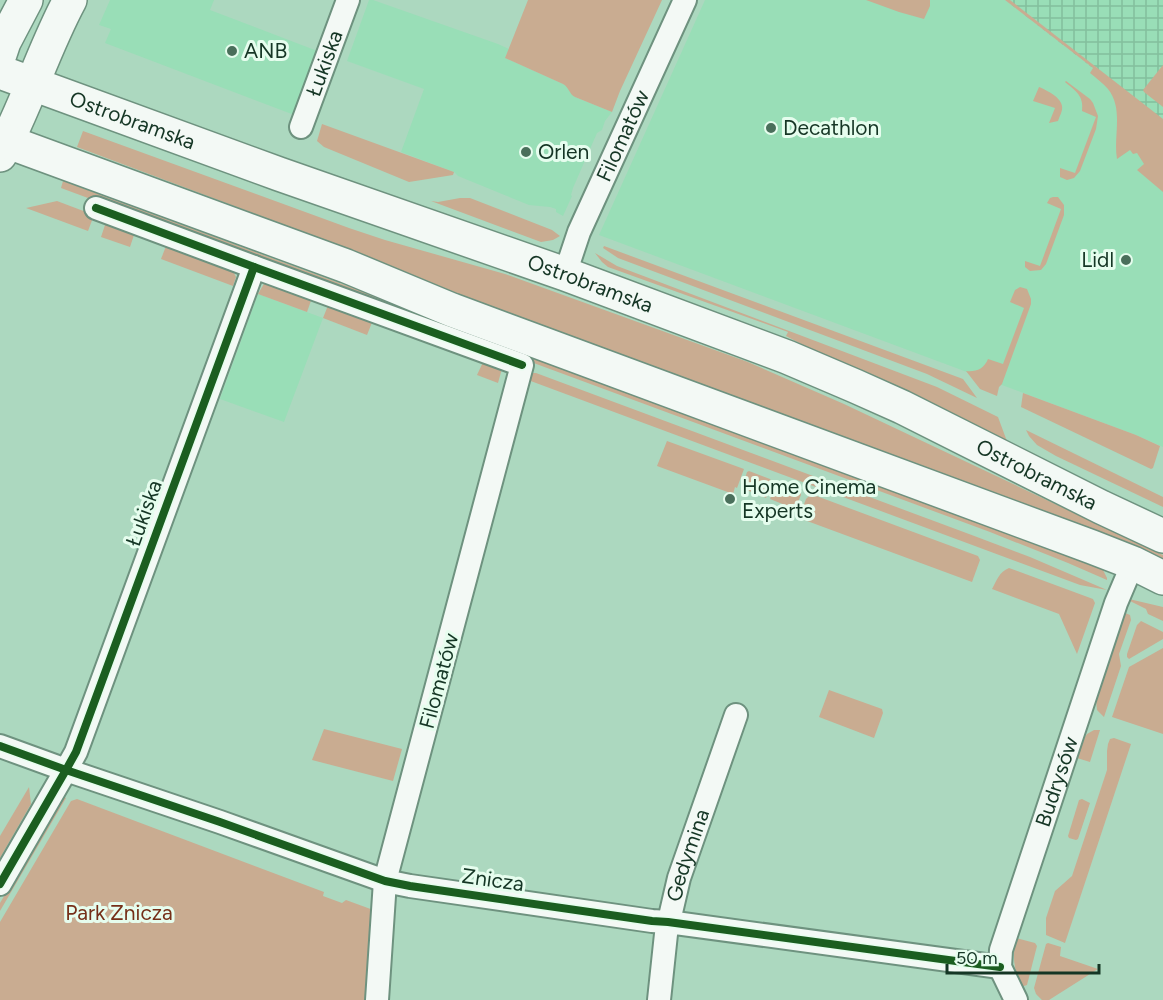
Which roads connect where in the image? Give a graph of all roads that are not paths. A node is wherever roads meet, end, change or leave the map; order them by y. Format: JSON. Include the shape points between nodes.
{"nodes":[{"id":1,"x":26,"y":0,"type":"edge"},
{"id":2,"x":70,"y":0,"type":"edge"},
{"id":3,"x":348,"y":0,"type":"edge"},
{"id":4,"x":686,"y":0,"type":"edge"},
{"id":5,"x":0,"y":54,"type":"edge"},
{"id":6,"x":0,"y":72,"type":"edge"},
{"id":7,"x":32,"y":84,"type":"junction"},
{"id":8,"x":301,"y":127,"type":"dead end"},
{"id":9,"x":2,"y":146,"type":"edge"},
{"id":10,"x":96,"y":208,"type":"dead end"},
{"id":11,"x":254,"y":267,"type":"junction"},
{"id":12,"x":565,"y":274,"type":"junction"},
{"id":13,"x":1163,"y":536,"type":"edge"},
{"id":14,"x":1133,"y":563,"type":"junction"},
{"id":15,"x":1163,"y":578,"type":"edge"},
{"id":16,"x":736,"y":715,"type":"dead end"},
{"id":17,"x":0,"y":746,"type":"edge"},
{"id":18,"x":66,"y":770,"type":"junction"},
{"id":19,"x":385,"y":881,"type":"junction"},
{"id":20,"x":0,"y":884,"type":"edge"},
{"id":21,"x":668,"y":922,"type":"junction"},
{"id":22,"x":1000,"y":967,"type":"junction"},
{"id":23,"x":377,"y":1000,"type":"edge"},
{"id":24,"x":659,"y":1000,"type":"edge"},
{"id":25,"x":1016,"y":1000,"type":"edge"}],
"edges":[{"from":1,"to":5,"type":"main road"},
{"from":2,"to":7,"type":"main road"},
{"from":3,"to":8,"type":"street","name":"Łukiska"},
{"from":4,"to":12,"type":"street","name":"Filomatów","via":[[579,232]]},
{"from":6,"to":7,"type":"main road","name":"Ostrobramska"},
{"from":7,"to":9,"type":"main road"},
{"from":7,"to":12,"type":"main road","name":"Ostrobramska"},
{"from":9,"to":14,"type":"main road","name":"Ostrobramska","via":[[346,266],[452,310]]},
{"from":10,"to":11,"type":"street"},
{"from":11,"to":18,"type":"street","name":"Łukiska","via":[[76,752]]},
{"from":11,"to":19,"type":"street","name":"Filomatów","via":[[522,365]]},
{"from":12,"to":13,"type":"main road","name":"Ostrobramska","via":[[760,346],[855,386]]},
{"from":14,"to":15,"type":"main road","name":"Ostrobramska"},
{"from":14,"to":22,"type":"street","name":"Budrysów","via":[[1116,603],[1007,930]]},
{"from":16,"to":21,"type":"street","name":"Gedymina","via":[[679,878]]},
{"from":17,"to":18,"type":"street","name":"Znicza"},
{"from":18,"to":19,"type":"street","name":"Znicza"},
{"from":18,"to":20,"type":"street","name":"Łukiska"},
{"from":19,"to":21,"type":"street","name":"Znicza"},
{"from":19,"to":23,"type":"street","name":"Filomatów"},
{"from":21,"to":22,"type":"street","name":"Znicza"},
{"from":21,"to":24,"type":"street","name":"Gedymina"},
{"from":22,"to":25,"type":"street"}]}
